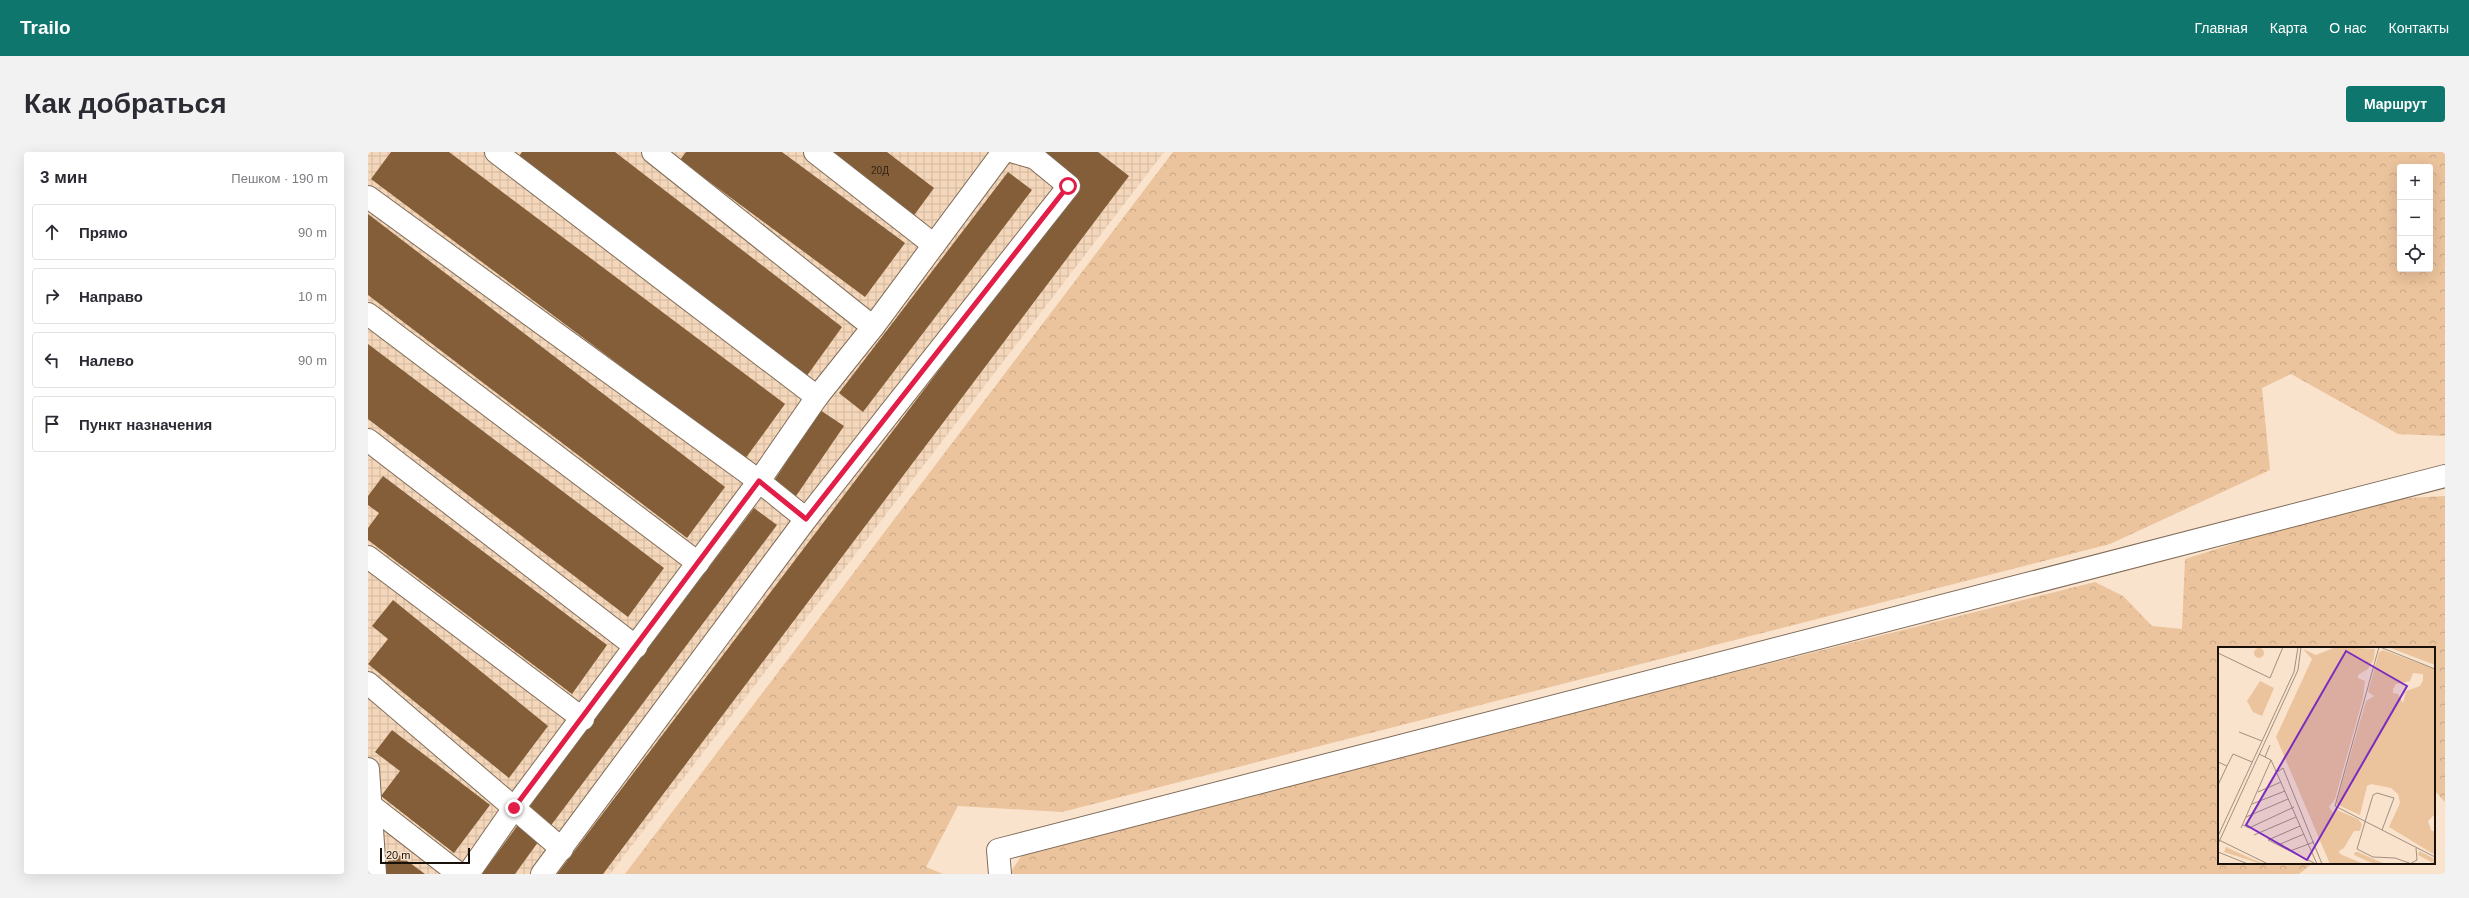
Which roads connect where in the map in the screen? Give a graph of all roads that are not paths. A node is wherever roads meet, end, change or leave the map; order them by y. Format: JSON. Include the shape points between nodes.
{"nodes":[{"id":1,"x":496,"y":152,"type":"edge"},
{"id":2,"x":653,"y":152,"type":"edge"},
{"id":3,"x":815,"y":152,"type":"edge"},
{"id":4,"x":1003,"y":152,"type":"edge"},
{"id":5,"x":1014,"y":152,"type":"edge"},
{"id":6,"x":368,"y":196,"type":"edge"},
{"id":7,"x":934,"y":245,"type":"junction"},
{"id":8,"x":368,"y":314,"type":"edge"},
{"id":9,"x":873,"y":327,"type":"junction"},
{"id":10,"x":817,"y":397,"type":"junction"},
{"id":11,"x":368,"y":440,"type":"edge"},
{"id":12,"x":2445,"y":476,"type":"edge"},
{"id":13,"x":759,"y":481,"type":"junction"},
{"id":14,"x":806,"y":519,"type":"junction"},
{"id":15,"x":368,"y":558,"type":"edge"},
{"id":16,"x":698,"y":564,"type":"junction"},
{"id":17,"x":636,"y":647,"type":"junction"},
{"id":18,"x":368,"y":683,"type":"edge"},
{"id":19,"x":583,"y":719,"type":"junction"},
{"id":20,"x":368,"y":769,"type":"edge"},
{"id":21,"x":370,"y":805,"type":"junction"},
{"id":22,"x":514,"y":808,"type":"junction"},
{"id":23,"x":562,"y":849,"type":"junction"},
{"id":24,"x":375,"y":874,"type":"edge"},
{"id":25,"x":459,"y":874,"type":"edge"},
{"id":26,"x":468,"y":874,"type":"edge"},
{"id":27,"x":542,"y":874,"type":"edge"},
{"id":28,"x":1000,"y":874,"type":"edge"}],
"edges":[{"from":1,"to":10,"type":"lane"},
{"from":2,"to":9,"type":"lane"},
{"from":3,"to":7,"type":"lane"},
{"from":4,"to":7,"type":"lane"},
{"from":5,"to":14,"type":"lane","via":[[1035,158],[1068,186]]},
{"from":6,"to":13,"type":"lane"},
{"from":7,"to":9,"type":"lane"},
{"from":8,"to":16,"type":"lane"},
{"from":9,"to":10,"type":"lane"},
{"from":10,"to":13,"type":"lane"},
{"from":11,"to":17,"type":"lane"},
{"from":12,"to":28,"type":"lane","via":[[998,850]]},
{"from":13,"to":14,"type":"lane"},
{"from":13,"to":16,"type":"lane"},
{"from":14,"to":23,"type":"lane"},
{"from":15,"to":19,"type":"lane"},
{"from":16,"to":17,"type":"lane"},
{"from":17,"to":19,"type":"lane"},
{"from":18,"to":22,"type":"lane"},
{"from":19,"to":22,"type":"lane"},
{"from":20,"to":21,"type":"lane"},
{"from":21,"to":24,"type":"lane"},
{"from":21,"to":25,"type":"lane"},
{"from":22,"to":23,"type":"lane"},
{"from":22,"to":26,"type":"lane"},
{"from":23,"to":27,"type":"lane"}]}
